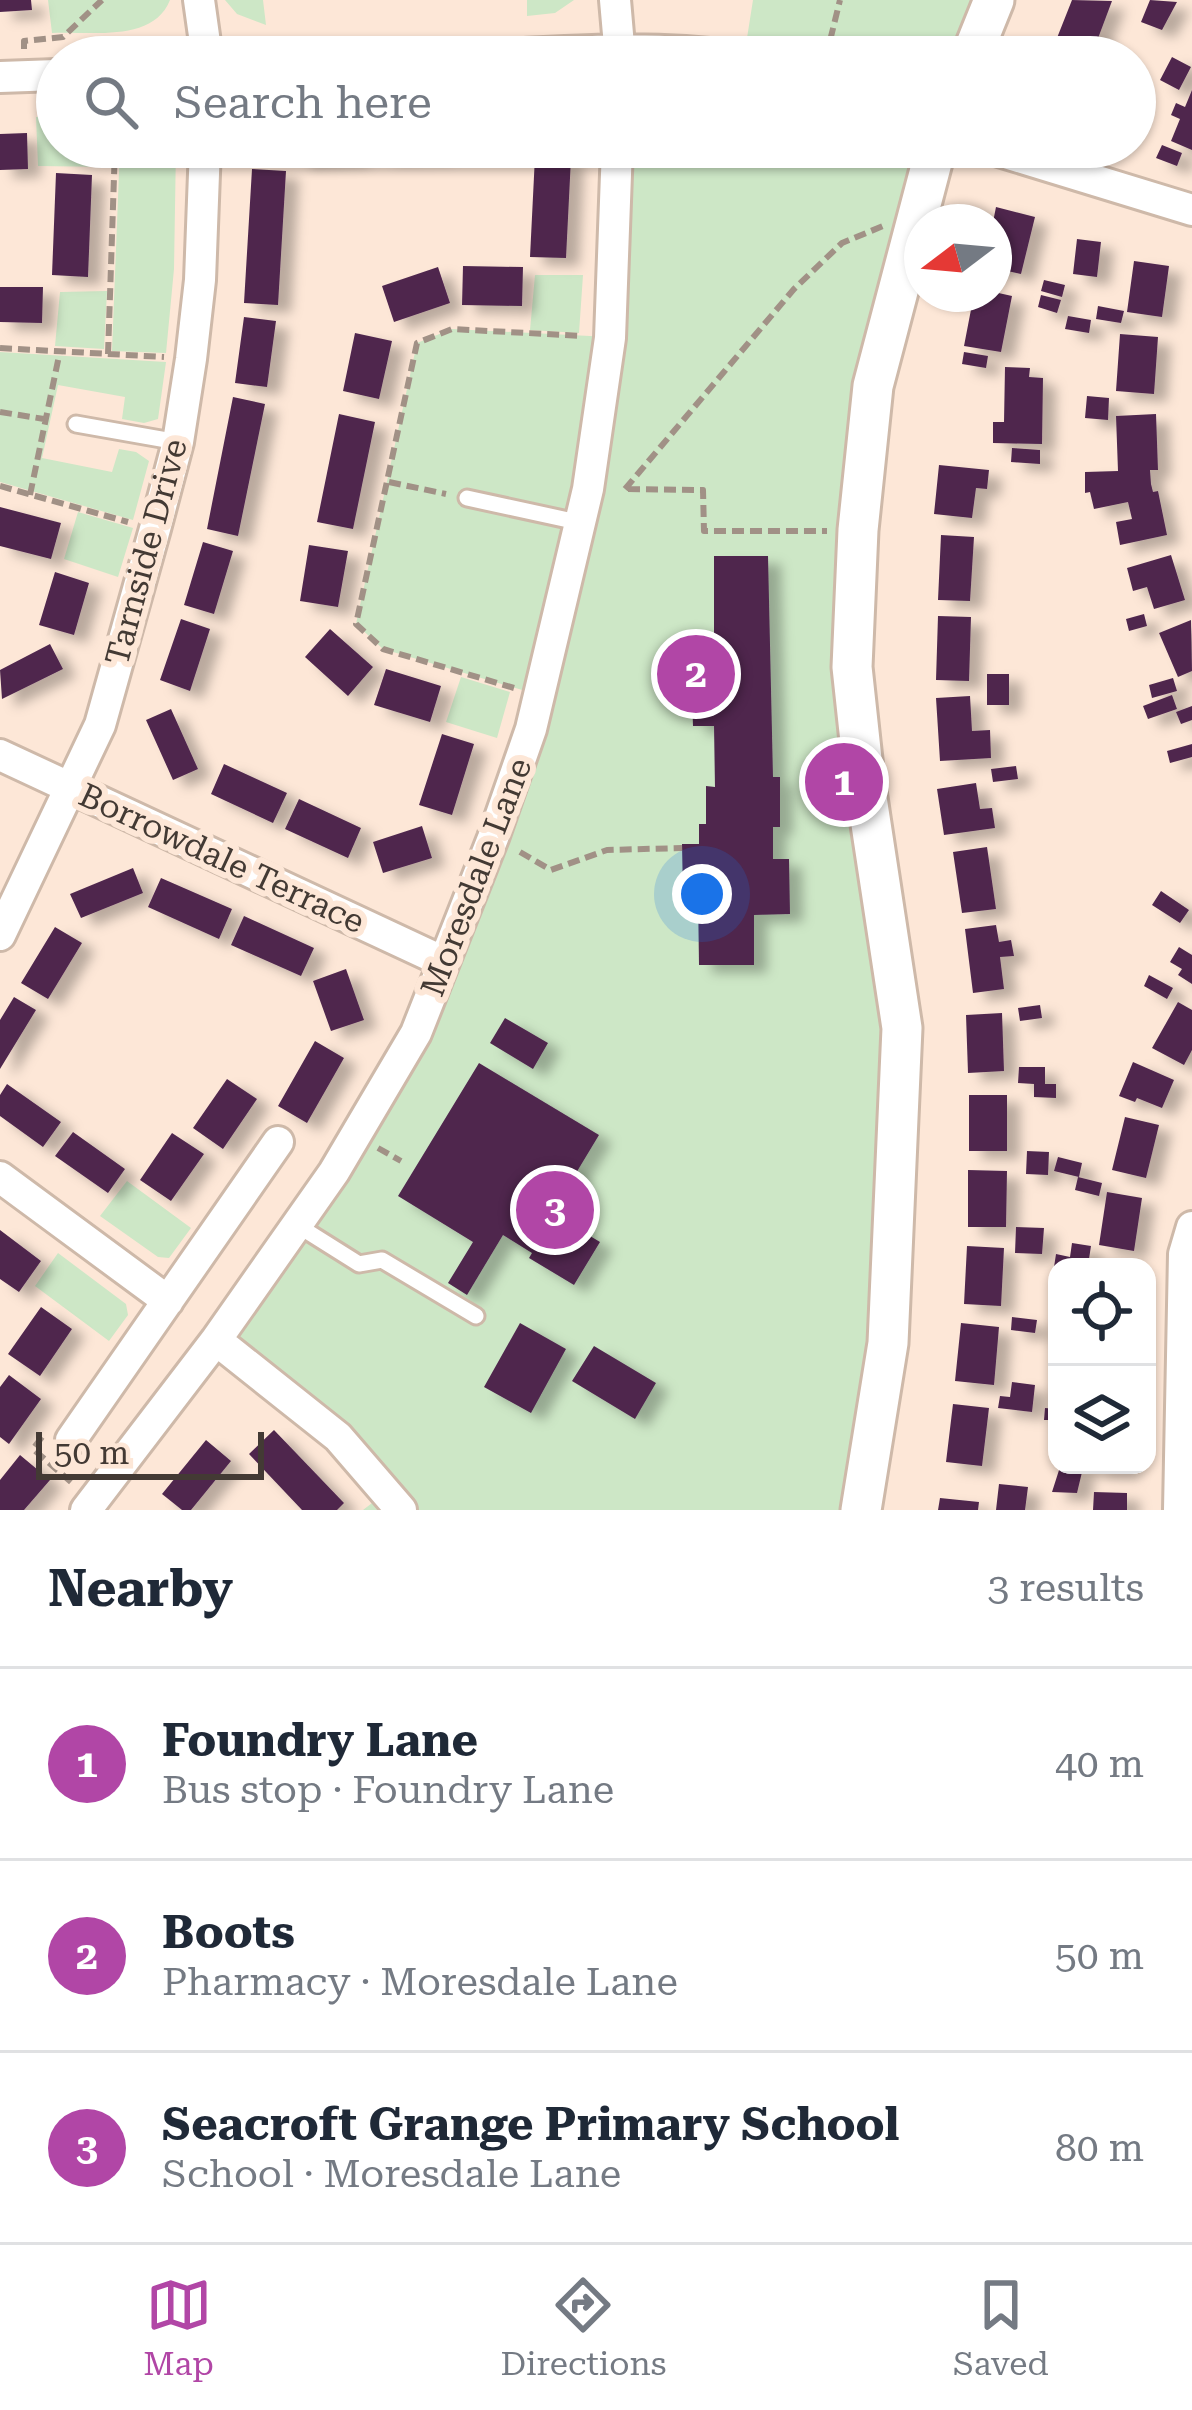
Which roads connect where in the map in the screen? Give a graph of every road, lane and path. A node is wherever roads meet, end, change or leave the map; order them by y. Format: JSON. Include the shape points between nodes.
{"nodes":[{"id":1,"x":102,"y":0,"type":"edge"},
{"id":2,"x":199,"y":0,"type":"edge"},
{"id":3,"x":616,"y":0,"type":"edge"},
{"id":4,"x":840,"y":0,"type":"edge"},
{"id":5,"x":994,"y":0,"type":"edge"},
{"id":6,"x":64,"y":36,"type":"edge"},
{"id":7,"x":204,"y":36,"type":"edge"},
{"id":8,"x":619,"y":36,"type":"edge"},
{"id":9,"x":831,"y":36,"type":"edge"},
{"id":10,"x":979,"y":36,"type":"edge"},
{"id":11,"x":36,"y":40,"type":"edge"},
{"id":12,"x":12,"y":77,"type":"edge"},
{"id":13,"x":115,"y":168,"type":"edge"},
{"id":14,"x":205,"y":168,"type":"edge"},
{"id":15,"x":615,"y":168,"type":"edge"},
{"id":16,"x":931,"y":168,"type":"edge"},
{"id":17,"x":1055,"y":168,"type":"edge"},
{"id":18,"x":922,"y":204,"type":"edge"},
{"id":19,"x":1192,"y":210,"type":"edge"},
{"id":20,"x":904,"y":218,"type":"edge"},
{"id":21,"x":904,"y":271,"type":"edge"},
{"id":22,"x":610,"y":338,"type":"junction"},
{"id":23,"x":0,"y":348,"type":"edge"},
{"id":24,"x":60,"y":351,"type":"junction"},
{"id":25,"x":108,"y":354,"type":"junction"},
{"id":26,"x":191,"y":359,"type":"junction"},
{"id":27,"x":0,"y":412,"type":"edge"},
{"id":28,"x":46,"y":419,"type":"junction"},
{"id":29,"x":76,"y":424,"type":"joint"},
{"id":30,"x":178,"y":442,"type":"junction"},
{"id":31,"x":388,"y":482,"type":"junction"},
{"id":32,"x":0,"y":486,"type":"edge"},
{"id":33,"x":588,"y":488,"type":"junction"},
{"id":34,"x":625,"y":489,"type":"junction"},
{"id":35,"x":30,"y":494,"type":"junction"},
{"id":36,"x":467,"y":498,"type":"joint"},
{"id":37,"x":581,"y":524,"type":"junction"},
{"id":38,"x":155,"y":529,"type":"junction"},
{"id":39,"x":858,"y":530,"type":"junction"},
{"id":40,"x":540,"y":696,"type":"junction"},
{"id":41,"x":0,"y":755,"type":"edge"},
{"id":42,"x":70,"y":788,"type":"junction"},
{"id":43,"x":493,"y":838,"type":"junction"},
{"id":44,"x":682,"y":848,"type":"dead end"},
{"id":45,"x":0,"y":934,"type":"edge"},
{"id":46,"x":444,"y":962,"type":"junction"},
{"id":47,"x":278,"y":1142,"type":"dead end"},
{"id":48,"x":0,"y":1177,"type":"edge"},
{"id":49,"x":297,"y":1225,"type":"junction"},
{"id":50,"x":1192,"y":1227,"type":"edge"},
{"id":51,"x":168,"y":1301,"type":"junction"},
{"id":52,"x":476,"y":1316,"type":"dead end"},
{"id":53,"x":216,"y":1340,"type":"junction"},
{"id":54,"x":70,"y":1440,"type":"dead end"},
{"id":55,"x":86,"y":1510,"type":"edge"},
{"id":56,"x":401,"y":1510,"type":"edge"},
{"id":57,"x":861,"y":1510,"type":"edge"},
{"id":58,"x":1179,"y":1510,"type":"edge"}],
"edges":[{"from":1,"to":6,"type":"path"},
{"from":2,"to":7,"type":"street"},
{"from":3,"to":8,"type":"street"},
{"from":4,"to":9,"type":"path"},
{"from":5,"to":10,"type":"street"},
{"from":11,"to":12,"type":"path","via":[[24,41]]},
{"from":13,"to":25,"type":"path"},
{"from":14,"to":26,"type":"street","name":"Tarnside Drive"},
{"from":15,"to":22,"type":"street","name":"Moresdale Lane"},
{"from":16,"to":18,"type":"street"},
{"from":17,"to":19,"type":"street"},
{"from":20,"to":34,"type":"path","via":[[842,243]]},
{"from":21,"to":39,"type":"street","via":[[873,386]]},
{"from":22,"to":31,"type":"path","via":[[452,329],[417,343]]},
{"from":22,"to":33,"type":"street","name":"Moresdale Lane"},
{"from":23,"to":24,"type":"path"},
{"from":24,"to":25,"type":"path"},
{"from":24,"to":28,"type":"path"},
{"from":25,"to":26,"type":"path"},
{"from":26,"to":30,"type":"street","name":"Tarnside Drive"},
{"from":27,"to":28,"type":"path"},
{"from":28,"to":29,"type":"path"},
{"from":28,"to":35,"type":"path"},
{"from":29,"to":30,"type":"lane"},
{"from":30,"to":38,"type":"street","name":"Tarnside Drive"},
{"from":31,"to":36,"type":"path"},
{"from":31,"to":40,"type":"path","via":[[356,624],[383,649]]},
{"from":32,"to":35,"type":"path"},
{"from":33,"to":34,"type":"path"},
{"from":33,"to":37,"type":"street","name":"Moresdale Lane"},
{"from":34,"to":39,"type":"path","via":[[703,490],[704,531]]},
{"from":35,"to":38,"type":"path"},
{"from":36,"to":37,"type":"lane"},
{"from":37,"to":40,"type":"street","name":"Moresdale Lane"},
{"from":38,"to":42,"type":"street","name":"Tarnside Drive","via":[[100,724]]},
{"from":39,"to":57,"type":"street","via":[[852,667],[902,1028],[888,1343]]},
{"from":40,"to":43,"type":"street","name":"Moresdale Lane"},
{"from":41,"to":42,"type":"street","name":"Borrowdale Terrace"},
{"from":42,"to":45,"type":"street","name":"Tarnside Drive"},
{"from":42,"to":46,"type":"street","name":"Borrowdale Terrace"},
{"from":43,"to":44,"type":"path","via":[[551,870],[607,850]]},
{"from":43,"to":46,"type":"street","name":"Moresdale Lane"},
{"from":46,"to":49,"type":"street","name":"Moresdale Lane","via":[[416,1033]]},
{"from":47,"to":51,"type":"street"},
{"from":48,"to":51,"type":"street"},
{"from":49,"to":52,"type":"lane","via":[[358,1264],[382,1260]]},
{"from":49,"to":53,"type":"street","name":"Moresdale Lane"},
{"from":50,"to":58,"type":"street","via":[[1184,1254]]},
{"from":51,"to":54,"type":"street"},
{"from":53,"to":55,"type":"street","name":"Moresdale Lane"},
{"from":53,"to":56,"type":"street","via":[[338,1437]]}]}
